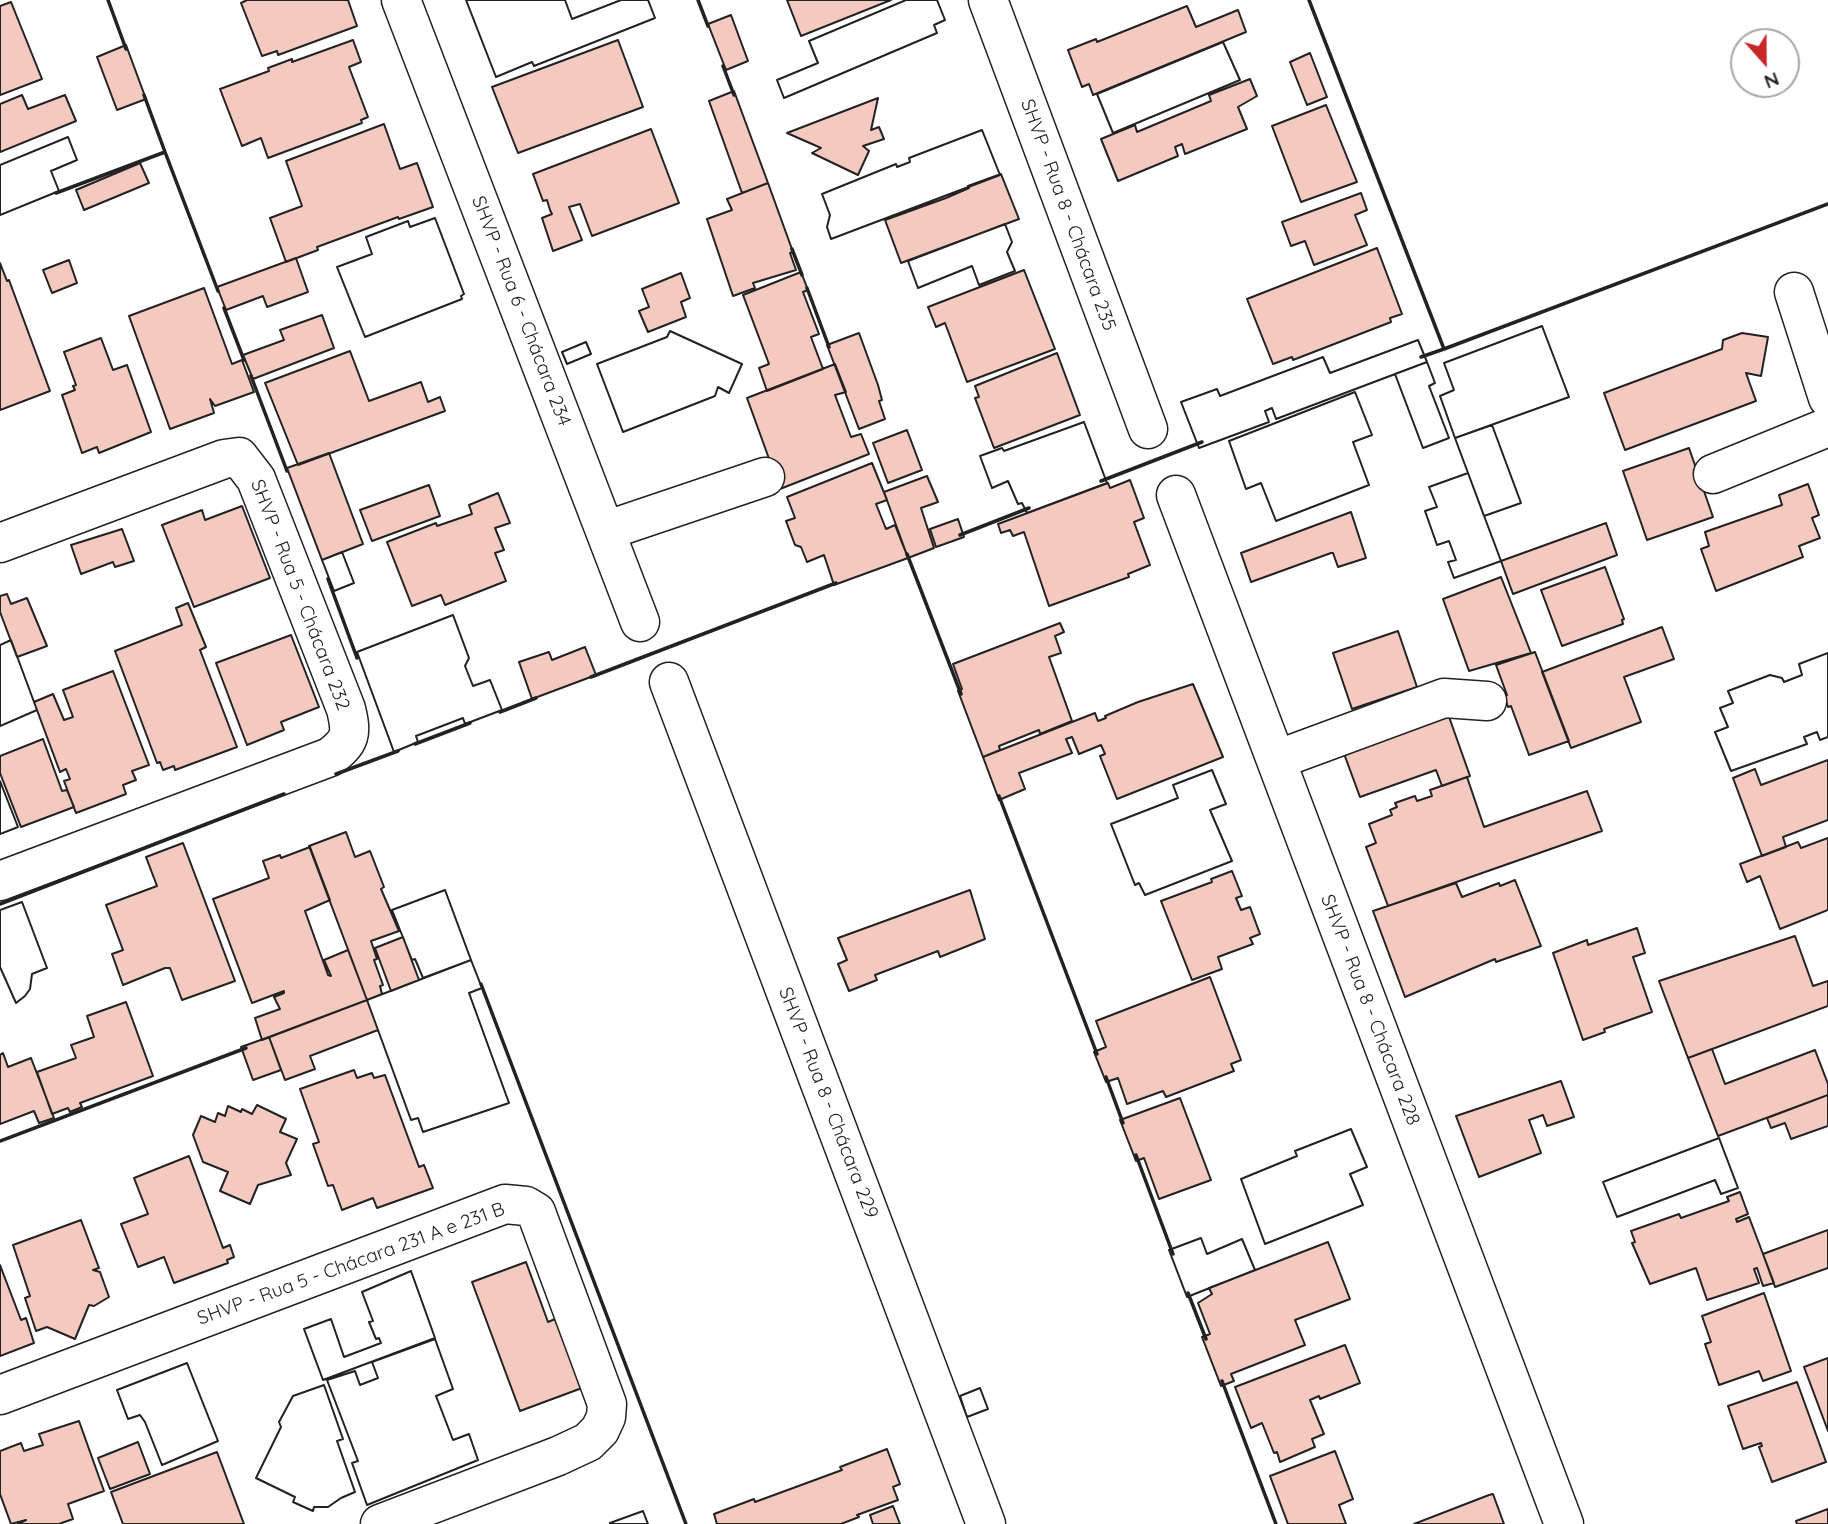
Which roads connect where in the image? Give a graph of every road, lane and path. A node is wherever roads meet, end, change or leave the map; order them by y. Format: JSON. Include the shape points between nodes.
{"nodes":[{"id":1,"x":401,"y":0,"type":"edge"},
{"id":2,"x":988,"y":0,"type":"edge"},
{"id":3,"x":1794,"y":292,"type":"dead end"},
{"id":4,"x":1828,"y":398,"type":"edge"},
{"id":5,"x":1828,"y":427,"type":"edge"},
{"id":6,"x":1148,"y":429,"type":"dead end"},
{"id":7,"x":1713,"y":474,"type":"dead end"},
{"id":8,"x":765,"y":477,"type":"dead end"},
{"id":9,"x":1177,"y":495,"type":"dead end"},
{"id":10,"x":605,"y":531,"type":"junction"},
{"id":11,"x":0,"y":543,"type":"edge"},
{"id":12,"x":640,"y":622,"type":"dead end"},
{"id":13,"x":670,"y":682,"type":"dead end"},
{"id":14,"x":1487,"y":701,"type":"dead end"},
{"id":15,"x":1276,"y":760,"type":"junction"},
{"id":16,"x":0,"y":881,"type":"edge"},
{"id":17,"x":0,"y":1395,"type":"edge"},
{"id":18,"x":380,"y":1524,"type":"edge"},
{"id":19,"x":985,"y":1524,"type":"edge"},
{"id":20,"x":1564,"y":1524,"type":"edge"}],
"edges":[{"from":1,"to":10,"type":"street","name":"SHVP - Rua 6 - Chácara 234"},
{"from":2,"to":6,"type":"street","name":"SHVP - Rua 8 - Chácara 235"},
{"from":3,"to":4,"type":"street"},
{"from":5,"to":7,"type":"street"},
{"from":8,"to":10,"type":"street"},
{"from":9,"to":15,"type":"street","name":"SHVP - Rua 8 - Chácara 228"},
{"from":10,"to":12,"type":"street","name":"SHVP - Rua 6 - Chácara 234"},
{"from":11,"to":16,"type":"street","name":"SHVP - Rua 5 - Chácara 232","via":[[239,457],[256,479],[351,731],[344,747],[330,757]]},
{"from":13,"to":19,"type":"street","name":"SHVP - Rua 8 - Chácara 229"},
{"from":14,"to":15,"type":"street","via":[[1444,698]]},
{"from":15,"to":20,"type":"street","name":"SHVP - Rua 8 - Chácara 228"},
{"from":17,"to":18,"type":"street","name":"SHVP - Rua 5 - Chácara 231 A e 231 B","via":[[505,1205],[526,1206],[536,1212],[550,1246],[607,1404],[606,1417],[588,1442]]}]}
